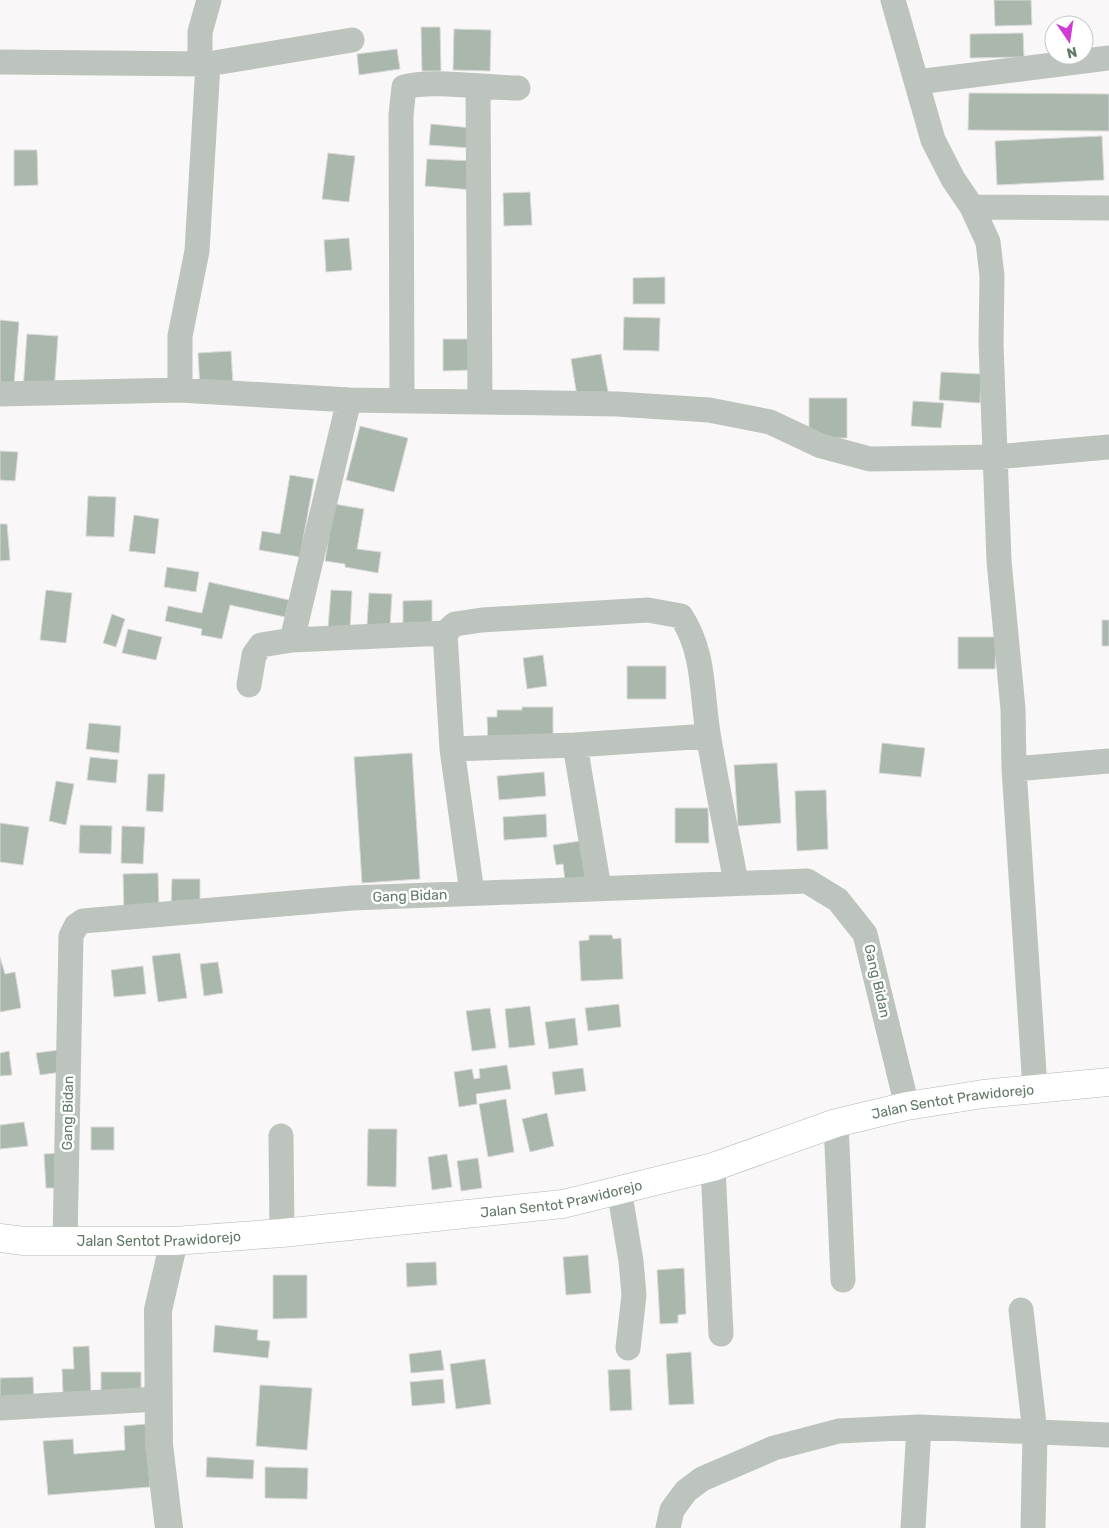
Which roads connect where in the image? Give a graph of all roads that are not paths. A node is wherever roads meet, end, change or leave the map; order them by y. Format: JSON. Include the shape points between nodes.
{"nodes":[{"id":1,"x":209,"y":0,"type":"edge"},
{"id":2,"x":893,"y":0,"type":"edge"},
{"id":3,"x":352,"y":40,"type":"dead end"},
{"id":4,"x":1109,"y":58,"type":"edge"},
{"id":5,"x":0,"y":62,"type":"edge"},
{"id":6,"x":204,"y":64,"type":"junction"},
{"id":7,"x":917,"y":82,"type":"junction"},
{"id":8,"x":478,"y":87,"type":"junction"},
{"id":9,"x":518,"y":88,"type":"dead end"},
{"id":10,"x":972,"y":207,"type":"junction"},
{"id":11,"x":1109,"y":208,"type":"edge"},
{"id":12,"x":180,"y":390,"type":"junction"},
{"id":13,"x":0,"y":394,"type":"edge"},
{"id":14,"x":402,"y":399,"type":"junction"},
{"id":15,"x":349,"y":400,"type":"junction"},
{"id":16,"x":480,"y":401,"type":"junction"},
{"id":17,"x":1109,"y":447,"type":"edge"},
{"id":18,"x":994,"y":457,"type":"junction"},
{"id":19,"x":445,"y":633,"type":"junction"},
{"id":20,"x":292,"y":640,"type":"junction"},
{"id":21,"x":249,"y":684,"type":"dead end"},
{"id":22,"x":708,"y":736,"type":"junction"},
{"id":23,"x":575,"y":746,"type":"junction"},
{"id":24,"x":452,"y":750,"type":"junction"},
{"id":25,"x":1109,"y":761,"type":"edge"},
{"id":26,"x":1014,"y":769,"type":"junction"},
{"id":27,"x":736,"y":882,"type":"junction"},
{"id":28,"x":599,"y":888,"type":"junction"},
{"id":29,"x":472,"y":894,"type":"junction"},
{"id":30,"x":1109,"y":1082,"type":"edge"},
{"id":31,"x":1035,"y":1088,"type":"junction"},
{"id":32,"x":907,"y":1106,"type":"junction"},
{"id":33,"x":836,"y":1123,"type":"junction"},
{"id":34,"x":281,"y":1136,"type":"dead end"},
{"id":35,"x":713,"y":1167,"type":"junction"},
{"id":36,"x":619,"y":1189,"type":"junction"},
{"id":37,"x":282,"y":1233,"type":"junction"},
{"id":38,"x":0,"y":1238,"type":"edge"},
{"id":39,"x":65,"y":1242,"type":"junction"},
{"id":40,"x":174,"y":1242,"type":"junction"},
{"id":41,"x":843,"y":1280,"type":"dead end"},
{"id":42,"x":1021,"y":1310,"type":"dead end"},
{"id":43,"x":721,"y":1334,"type":"dead end"},
{"id":44,"x":628,"y":1348,"type":"dead end"},
{"id":45,"x":158,"y":1399,"type":"junction"},
{"id":46,"x":0,"y":1408,"type":"edge"},
{"id":47,"x":918,"y":1427,"type":"junction"},
{"id":48,"x":1035,"y":1433,"type":"junction"},
{"id":49,"x":1109,"y":1435,"type":"edge"},
{"id":50,"x":169,"y":1528,"type":"edge"},
{"id":51,"x":668,"y":1528,"type":"edge"},
{"id":52,"x":913,"y":1528,"type":"edge"},
{"id":53,"x":1033,"y":1528,"type":"edge"}],
"edges":[{"from":1,"to":6,"type":"street","via":[[200,32]]},
{"from":2,"to":7,"type":"street"},
{"from":3,"to":6,"type":"street"},
{"from":4,"to":7,"type":"street"},
{"from":5,"to":6,"type":"street"},
{"from":6,"to":12,"type":"street","via":[[197,251],[180,336]]},
{"from":7,"to":10,"type":"street","via":[[933,140]]},
{"from":8,"to":9,"type":"street"},
{"from":8,"to":14,"type":"street","via":[[434,84],[404,87],[401,115]]},
{"from":8,"to":16,"type":"street"},
{"from":10,"to":11,"type":"street"},
{"from":10,"to":18,"type":"street","via":[[988,242],[992,276]]},
{"from":12,"to":13,"type":"street"},
{"from":12,"to":15,"type":"street"},
{"from":14,"to":15,"type":"street"},
{"from":14,"to":16,"type":"street"},
{"from":15,"to":20,"type":"street"},
{"from":16,"to":18,"type":"street","via":[[709,410],[770,422],[821,446],[870,459]]},
{"from":17,"to":18,"type":"street"},
{"from":18,"to":26,"type":"street","via":[[1013,709]]},
{"from":19,"to":20,"type":"street"},
{"from":19,"to":22,"type":"street","via":[[454,624],[482,620],[648,610],[681,616],[692,633],[703,681]]},
{"from":19,"to":24,"type":"street"},
{"from":20,"to":21,"type":"street","via":[[261,645],[254,655]]},
{"from":22,"to":23,"type":"street"},
{"from":22,"to":27,"type":"street"},
{"from":23,"to":24,"type":"street"},
{"from":23,"to":28,"type":"street"},
{"from":24,"to":29,"type":"street"},
{"from":25,"to":26,"type":"street"},
{"from":26,"to":31,"type":"street"},
{"from":27,"to":28,"type":"street","name":"Gang Bidan"},
{"from":27,"to":32,"type":"street","name":"Gang Bidan","via":[[807,881],[838,900],[866,934]]},
{"from":28,"to":29,"type":"street","name":"Gang Bidan"},
{"from":29,"to":39,"type":"street","name":"Gang Bidan","via":[[352,898],[83,921],[76,926],[71,936]]},
{"from":30,"to":31,"type":"main road","name":"Jalan Sentot Prawidorejo"},
{"from":31,"to":32,"type":"main road","name":"Jalan Sentot Prawidorejo"},
{"from":32,"to":33,"type":"main road","name":"Jalan Sentot Prawidorejo"},
{"from":33,"to":35,"type":"main road","name":"Jalan Sentot Prawidorejo"},
{"from":33,"to":41,"type":"street"},
{"from":34,"to":37,"type":"street"},
{"from":35,"to":36,"type":"main road","name":"Jalan Sentot Prawidorejo"},
{"from":35,"to":43,"type":"street"},
{"from":36,"to":37,"type":"main road","name":"Jalan Sentot Prawidorejo","via":[[563,1204]]},
{"from":36,"to":44,"type":"street","via":[[634,1294]]},
{"from":37,"to":40,"type":"main road","name":"Jalan Sentot Prawidorejo"},
{"from":38,"to":39,"type":"main road","name":"Jalan Sentot Prawidorejo","via":[[24,1242]]},
{"from":39,"to":40,"type":"main road","name":"Jalan Sentot Prawidorejo"},
{"from":40,"to":45,"type":"street","via":[[158,1310]]},
{"from":42,"to":48,"type":"street"},
{"from":45,"to":46,"type":"street"},
{"from":45,"to":50,"type":"street","via":[[159,1445]]},
{"from":47,"to":48,"type":"street"},
{"from":47,"to":51,"type":"street","via":[[839,1431],[774,1448],[702,1479],[686,1491],[672,1510]]},
{"from":47,"to":52,"type":"street"},
{"from":48,"to":49,"type":"street"},
{"from":48,"to":53,"type":"street"}]}
